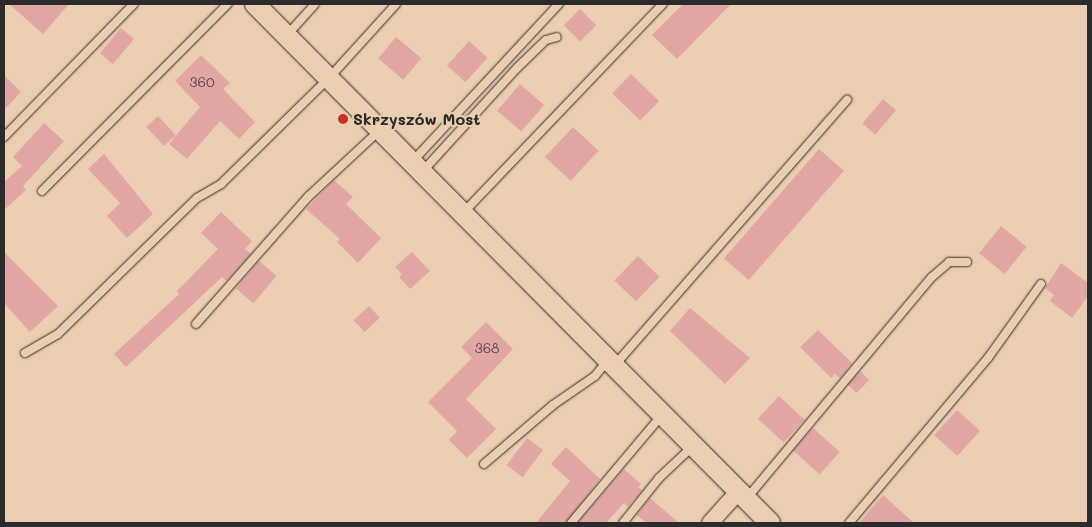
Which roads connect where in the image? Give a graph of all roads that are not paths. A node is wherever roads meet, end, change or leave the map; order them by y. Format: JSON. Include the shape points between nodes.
{"nodes":[{"id":1,"x":134,"y":4,"type":"edge"},
{"id":2,"x":228,"y":4,"type":"edge"},
{"id":3,"x":255,"y":4,"type":"edge"},
{"id":4,"x":315,"y":4,"type":"edge"},
{"id":5,"x":396,"y":4,"type":"edge"},
{"id":6,"x":559,"y":4,"type":"edge"},
{"id":7,"x":663,"y":4,"type":"edge"},
{"id":8,"x":286,"y":36,"type":"junction"},
{"id":9,"x":557,"y":37,"type":"dead end"},
{"id":10,"x":329,"y":78,"type":"junction"},
{"id":11,"x":847,"y":100,"type":"dead end"},
{"id":12,"x":381,"y":130,"type":"junction"},
{"id":13,"x":4,"y":137,"type":"edge"},
{"id":14,"x":417,"y":167,"type":"junction"},
{"id":15,"x":42,"y":191,"type":"dead end"},
{"id":16,"x":462,"y":213,"type":"junction"},
{"id":17,"x":967,"y":262,"type":"dead end"},
{"id":18,"x":1040,"y":284,"type":"dead end"},
{"id":19,"x":196,"y":324,"type":"dead end"},
{"id":20,"x":26,"y":353,"type":"dead end"},
{"id":21,"x":610,"y":364,"type":"junction"},
{"id":22,"x":662,"y":415,"type":"junction"},
{"id":23,"x":693,"y":447,"type":"junction"},
{"id":24,"x":484,"y":464,"type":"dead end"},
{"id":25,"x":742,"y":496,"type":"junction"},
{"id":26,"x":571,"y":523,"type":"edge"},
{"id":27,"x":623,"y":523,"type":"edge"},
{"id":28,"x":710,"y":523,"type":"edge"},
{"id":29,"x":770,"y":523,"type":"edge"},
{"id":30,"x":849,"y":523,"type":"edge"}],
"edges":[{"from":1,"to":13,"type":"lane"},
{"from":2,"to":15,"type":"lane"},
{"from":3,"to":8,"type":"street"},
{"from":4,"to":8,"type":"lane"},
{"from":5,"to":10,"type":"lane"},
{"from":6,"to":14,"type":"lane"},
{"from":7,"to":16,"type":"lane"},
{"from":8,"to":10,"type":"street"},
{"from":9,"to":14,"type":"lane","via":[[546,40]]},
{"from":10,"to":12,"type":"street"},
{"from":10,"to":20,"type":"lane","via":[[221,184],[197,198],[58,334]]},
{"from":11,"to":21,"type":"lane"},
{"from":12,"to":14,"type":"street"},
{"from":12,"to":19,"type":"lane","via":[[309,196]]},
{"from":14,"to":16,"type":"street"},
{"from":16,"to":21,"type":"street"},
{"from":17,"to":25,"type":"lane","via":[[949,262],[932,277]]},
{"from":18,"to":30,"type":"lane","via":[[988,358]]},
{"from":21,"to":22,"type":"street"},
{"from":21,"to":24,"type":"lane","via":[[553,405]]},
{"from":22,"to":23,"type":"street"},
{"from":22,"to":26,"type":"lane"},
{"from":23,"to":25,"type":"street"},
{"from":23,"to":27,"type":"lane","via":[[659,478]]},
{"from":25,"to":28,"type":"street"},
{"from":25,"to":29,"type":"street"}]}
